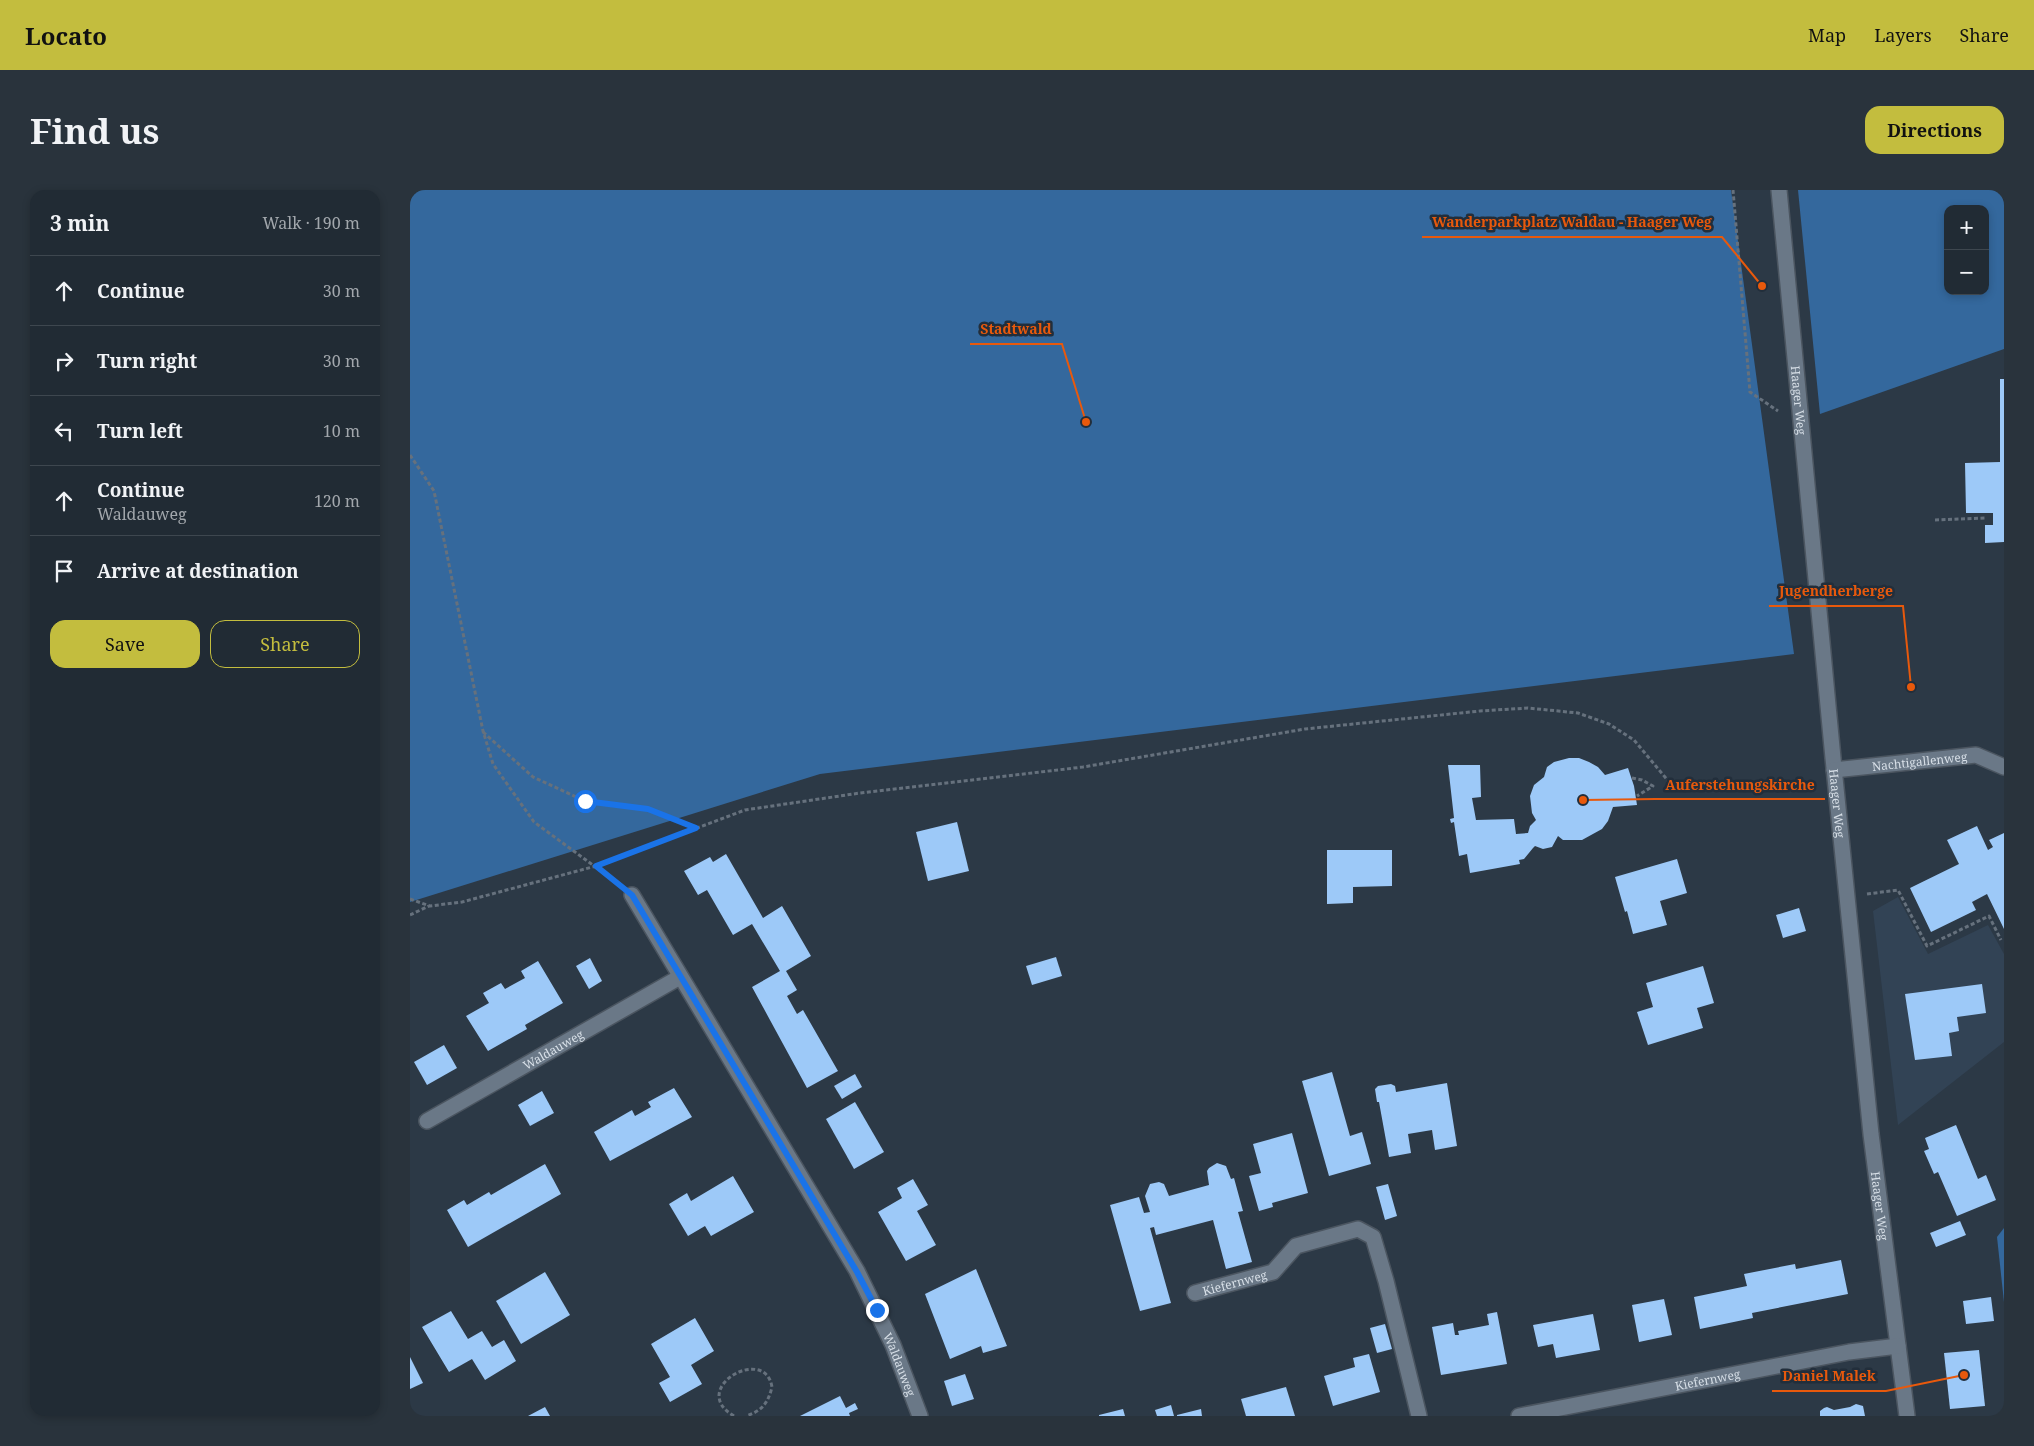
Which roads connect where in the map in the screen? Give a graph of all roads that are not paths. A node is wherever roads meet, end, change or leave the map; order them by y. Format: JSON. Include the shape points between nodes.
{"nodes":[{"id":1,"x":1779,"y":190,"type":"edge"},
{"id":2,"x":2004,"y":767,"type":"edge"},
{"id":3,"x":1834,"y":770,"type":"junction"},
{"id":4,"x":632,"y":895,"type":"road end"},
{"id":5,"x":680,"y":977,"type":"junction"},
{"id":6,"x":427,"y":1121,"type":"dead end"},
{"id":7,"x":1195,"y":1293,"type":"dead end"},
{"id":8,"x":1898,"y":1346,"type":"junction"},
{"id":9,"x":920,"y":1416,"type":"edge"},
{"id":10,"x":1419,"y":1416,"type":"edge"},
{"id":11,"x":1519,"y":1416,"type":"edge"},
{"id":12,"x":1907,"y":1416,"type":"edge"}],
"edges":[{"from":1,"to":3,"type":"street","name":"Haager Weg"},
{"from":2,"to":3,"type":"street","name":"Nachtigallenweg","via":[[1976,755]]},
{"from":3,"to":8,"type":"street","name":"Haager Weg","via":[[1871,1134]]},
{"from":4,"to":5,"type":"street","name":"Waldauweg"},
{"from":5,"to":6,"type":"street","name":"Waldauweg"},
{"from":5,"to":9,"type":"street","name":"Waldauweg","via":[[857,1272],[893,1345]]},
{"from":7,"to":10,"type":"street","name":"Kiefernweg","via":[[1273,1272],[1296,1246],[1358,1229],[1373,1236]]},
{"from":8,"to":11,"type":"street","name":"Kiefernweg","via":[[1849,1352]]},
{"from":8,"to":12,"type":"street","name":"Haager Weg"}]}
